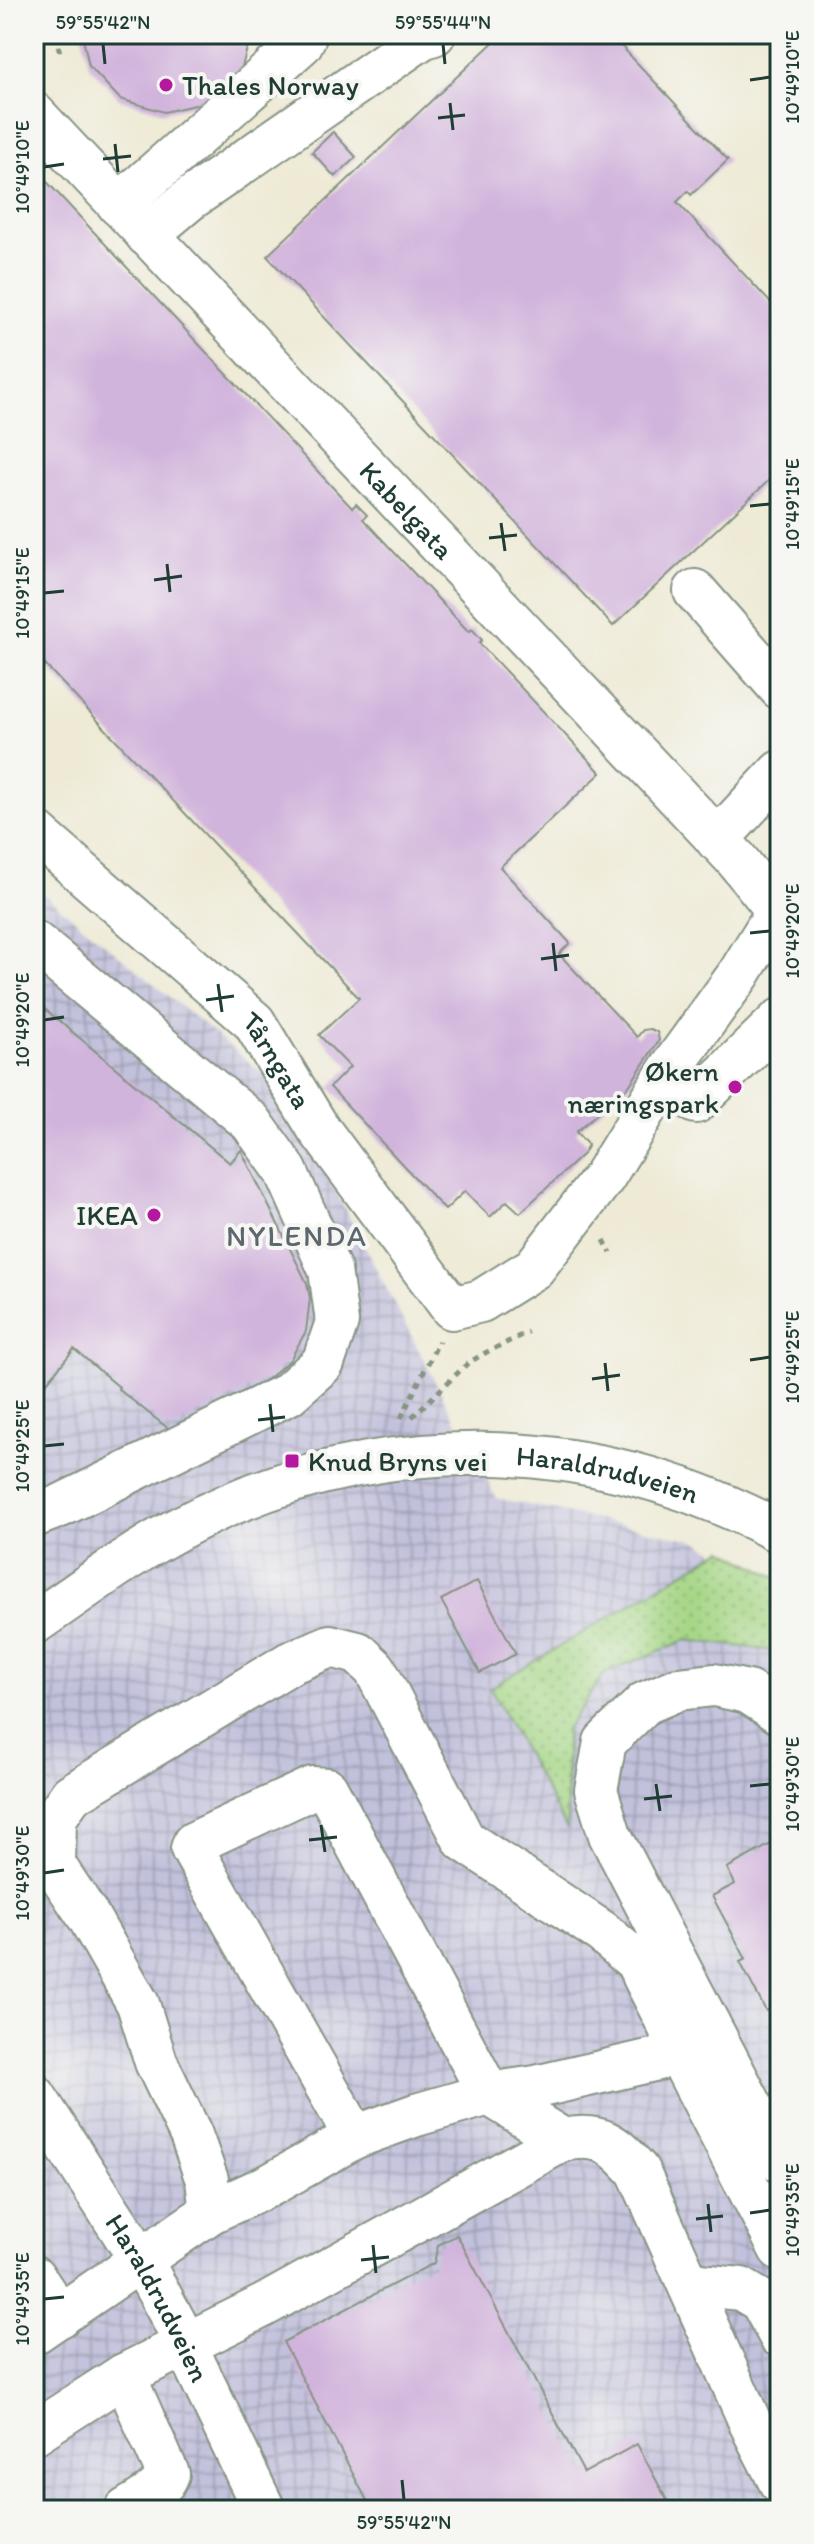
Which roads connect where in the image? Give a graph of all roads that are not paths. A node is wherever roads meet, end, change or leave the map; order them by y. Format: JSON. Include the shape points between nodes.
{"nodes":[{"id":1,"x":306,"y":34,"type":"edge"},
{"id":2,"x":434,"y":34,"type":"edge"},
{"id":3,"x":34,"y":114,"type":"edge"},
{"id":4,"x":119,"y":205,"type":"junction"},
{"id":5,"x":147,"y":235,"type":"junction"},
{"id":6,"x":695,"y":591,"type":"dead end"},
{"id":7,"x":780,"y":688,"type":"edge"},
{"id":8,"x":780,"y":772,"type":"edge"},
{"id":9,"x":34,"y":831,"type":"edge"},
{"id":10,"x":717,"y":840,"type":"junction"},
{"id":11,"x":779,"y":908,"type":"edge"},
{"id":12,"x":34,"y":942,"type":"edge"},
{"id":13,"x":780,"y":1020,"type":"edge"},
{"id":14,"x":696,"y":1102,"type":"dead end"},
{"id":15,"x":34,"y":1516,"type":"edge"},
{"id":16,"x":780,"y":1532,"type":"edge"},
{"id":17,"x":34,"y":1623,"type":"edge"},
{"id":18,"x":780,"y":1713,"type":"edge"},
{"id":19,"x":679,"y":2054,"type":"junction"},
{"id":20,"x":489,"y":2094,"type":"junction"},
{"id":21,"x":34,"y":2095,"type":"edge"},
{"id":22,"x":355,"y":2137,"type":"junction"},
{"id":23,"x":563,"y":2140,"type":"junction"},
{"id":24,"x":780,"y":2161,"type":"edge"},
{"id":25,"x":211,"y":2212,"type":"junction"},
{"id":26,"x":780,"y":2249,"type":"edge"},
{"id":27,"x":141,"y":2260,"type":"junction"},
{"id":28,"x":34,"y":2277,"type":"edge"},
{"id":29,"x":689,"y":2284,"type":"junction"},
{"id":30,"x":47,"y":2324,"type":"edge"},
{"id":31,"x":780,"y":2336,"type":"edge"},
{"id":32,"x":185,"y":2344,"type":"junction"},
{"id":33,"x":124,"y":2375,"type":"junction"},
{"id":34,"x":34,"y":2433,"type":"edge"},
{"id":35,"x":778,"y":2472,"type":"edge"},
{"id":36,"x":126,"y":2510,"type":"edge"},
{"id":37,"x":264,"y":2510,"type":"edge"}],
"edges":[{"from":1,"to":4,"type":"street","via":[[301,44]]},
{"from":2,"to":5,"type":"street","via":[[190,199]]},
{"from":3,"to":4,"type":"street","name":"Kabelgata"},
{"from":4,"to":5,"type":"street","name":"Kabelgata"},
{"from":5,"to":10,"type":"street","name":"Kabelgata"},
{"from":6,"to":7,"type":"street"},
{"from":8,"to":10,"type":"street"},
{"from":9,"to":11,"type":"street","name":"Tårngata","via":[[254,1022],[318,1128],[466,1305],[534,1268],[604,1177]]},
{"from":10,"to":11,"type":"street","name":"Kabelgata"},
{"from":12,"to":15,"type":"street","via":[[251,1122],[286,1171],[330,1270],[337,1322],[323,1363],[288,1394]]},
{"from":13,"to":14,"type":"street"},
{"from":16,"to":17,"type":"street","name":"Haraldrudveien","via":[[707,1497],[599,1465],[488,1453],[422,1456],[320,1474],[223,1508],[180,1528]]},
{"from":18,"to":24,"type":"street","via":[[748,1692],[714,1685],[678,1689],[645,1703],[605,1742],[596,1790],[610,1835]]},
{"from":19,"to":20,"type":"street"},
{"from":19,"to":25,"type":"street","via":[[636,1961],[602,1932],[464,1840],[375,1669],[358,1653],[330,1646],[290,1663],[71,1795],[55,1818],[54,1865],[138,2004],[156,2062],[207,2180]]},
{"from":19,"to":26,"type":"street"},
{"from":20,"to":22,"type":"street"},
{"from":20,"to":22,"type":"street","via":[[327,1789],[312,1788],[194,1843],[192,1849]]},
{"from":20,"to":23,"type":"street"},
{"from":21,"to":27,"type":"street","name":"Haraldrudveien"},
{"from":22,"to":25,"type":"street"},
{"from":23,"to":29,"type":"street","via":[[600,2139],[623,2153],[638,2171]]},
{"from":23,"to":32,"type":"street"},
{"from":25,"to":27,"type":"street"},
{"from":27,"to":30,"type":"street"},
{"from":27,"to":32,"type":"street","name":"Haraldrudveien"},
{"from":28,"to":30,"type":"street"},
{"from":29,"to":31,"type":"street","via":[[741,2289],[761,2301]]},
{"from":29,"to":35,"type":"street","via":[[754,2431]]},
{"from":32,"to":33,"type":"street"},
{"from":32,"to":37,"type":"street","name":"Haraldrudveien"},
{"from":33,"to":34,"type":"street"},
{"from":33,"to":36,"type":"street","via":[[168,2474],[160,2487]]}]}
